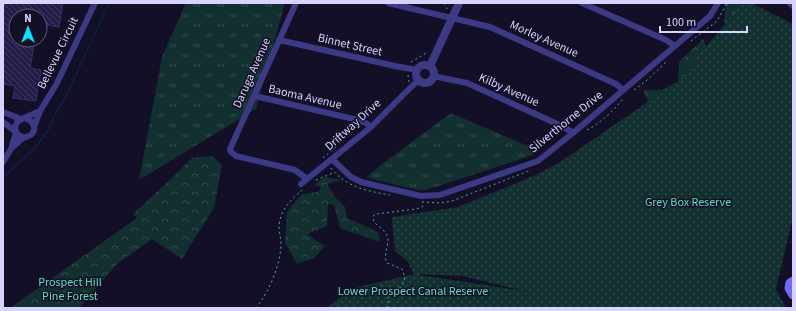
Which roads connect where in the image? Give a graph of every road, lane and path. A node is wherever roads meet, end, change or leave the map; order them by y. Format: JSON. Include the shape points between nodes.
{"nodes":[{"id":1,"x":95,"y":3,"type":"edge"},
{"id":2,"x":296,"y":3,"type":"edge"},
{"id":3,"x":388,"y":3,"type":"edge"},
{"id":4,"x":444,"y":3,"type":"edge"},
{"id":5,"x":460,"y":3,"type":"edge"},
{"id":6,"x":582,"y":3,"type":"edge"},
{"id":7,"x":718,"y":3,"type":"edge"},
{"id":8,"x":410,"y":5,"type":"edge"},
{"id":9,"x":450,"y":9,"type":"dead end"},
{"id":10,"x":451,"y":14,"type":"junction"},
{"id":11,"x":279,"y":40,"type":"junction"},
{"id":12,"x":675,"y":46,"type":"junction"},
{"id":13,"x":431,"y":49,"type":"dead end"},
{"id":14,"x":411,"y":61,"type":"dead end"},
{"id":15,"x":430,"y":66,"type":"junction"},
{"id":16,"x":417,"y":70,"type":"junction"},
{"id":17,"x":433,"y":76,"type":"junction"},
{"id":18,"x":419,"y":80,"type":"junction"},
{"id":19,"x":624,"y":90,"type":"junction"},
{"id":20,"x":255,"y":96,"type":"junction"},
{"id":21,"x":40,"y":111,"type":"junction"},
{"id":22,"x":3,"y":112,"type":"edge"},
{"id":23,"x":22,"y":118,"type":"junction"},
{"id":24,"x":3,"y":122,"type":"edge"},
{"id":25,"x":34,"y":127,"type":"junction"},
{"id":26,"x":371,"y":127,"type":"junction"},
{"id":27,"x":15,"y":132,"type":"junction"},
{"id":28,"x":572,"y":133,"type":"junction"},
{"id":29,"x":24,"y":138,"type":"junction"},
{"id":30,"x":11,"y":149,"type":"junction"},
{"id":31,"x":333,"y":160,"type":"junction"},
{"id":32,"x":3,"y":162,"type":"edge"},
{"id":33,"x":334,"y":172,"type":"dead end"},
{"id":34,"x":310,"y":181,"type":"junction"},
{"id":35,"x":304,"y":186,"type":"joint"},
{"id":36,"x":425,"y":203,"type":"dead end"},
{"id":37,"x":793,"y":281,"type":"edge"},
{"id":38,"x":793,"y":295,"type":"edge"},
{"id":39,"x":256,"y":308,"type":"edge"},
{"id":40,"x":388,"y":308,"type":"edge"}],
"edges":[{"from":1,"to":21,"type":"street","name":"Bellevue Circuit","via":[[56,85]]},
{"from":2,"to":11,"type":"street","name":"Daruga Avenue"},
{"from":3,"to":8,"type":"street","name":"Morley Avenue"},
{"from":4,"to":10,"type":"path"},
{"from":5,"to":10,"type":"street"},
{"from":6,"to":12,"type":"street"},
{"from":7,"to":12,"type":"street","name":"Silverthorne Drive","via":[[710,16]]},
{"from":8,"to":10,"type":"street","name":"Morley Avenue"},
{"from":9,"to":10,"type":"path"},
{"from":10,"to":15,"type":"street"},
{"from":10,"to":19,"type":"street","name":"Morley Avenue","via":[[490,27],[616,84]]},
{"from":11,"to":16,"type":"street","name":"Binnet Street"},
{"from":11,"to":20,"type":"street","name":"Daruga Avenue"},
{"from":12,"to":19,"type":"street","name":"Silverthorne Drive"},
{"from":13,"to":14,"type":"path"},
{"from":15,"to":16,"type":"street","via":[[423,65]]},
{"from":15,"to":17,"type":"street"},
{"from":16,"to":18,"type":"street","via":[[416,77]]},
{"from":17,"to":18,"type":"street","via":[[427,82]]},
{"from":17,"to":28,"type":"street","name":"Kilby Avenue","via":[[467,83]]},
{"from":18,"to":26,"type":"street","name":"Driftway Drive"},
{"from":19,"to":28,"type":"street","name":"Silverthorne Drive"},
{"from":20,"to":26,"type":"street","name":"Baoma Avenue","via":[[358,120]]},
{"from":20,"to":34,"type":"street","name":"Daruga Avenue","via":[[231,152],[236,156],[295,170]]},
{"from":21,"to":23,"type":"street"},
{"from":21,"to":25,"type":"street","name":"Bellevue Circuit"},
{"from":22,"to":23,"type":"street"},
{"from":23,"to":25,"type":"street","via":[[32,122]]},
{"from":23,"to":27,"type":"street","via":[[17,122]]},
{"from":24,"to":27,"type":"street"},
{"from":25,"to":29,"type":"street","via":[[30,136]]},
{"from":26,"to":31,"type":"street","name":"Driftway Drive"},
{"from":27,"to":29,"type":"street"},
{"from":27,"to":30,"type":"street"},
{"from":28,"to":31,"type":"street","name":"Silverthorne Drive","via":[[538,161],[430,196],[361,182],[351,177]]},
{"from":29,"to":30,"type":"street"},
{"from":30,"to":32,"type":"street"},
{"from":31,"to":34,"type":"street","name":"Driftway Drive"},
{"from":33,"to":34,"type":"path"},
{"from":34,"to":35,"type":"street","name":"Driftway Drive"},
{"from":35,"to":39,"type":"path","via":[[281,216],[281,245],[277,264],[269,289]]},
{"from":36,"to":40,"type":"path","via":[[416,209],[373,216],[374,222],[388,237],[385,255],[387,263],[402,269],[405,274],[402,286],[388,298]]},
{"from":37,"to":38,"type":"main road","via":[[789,288]]}]}
